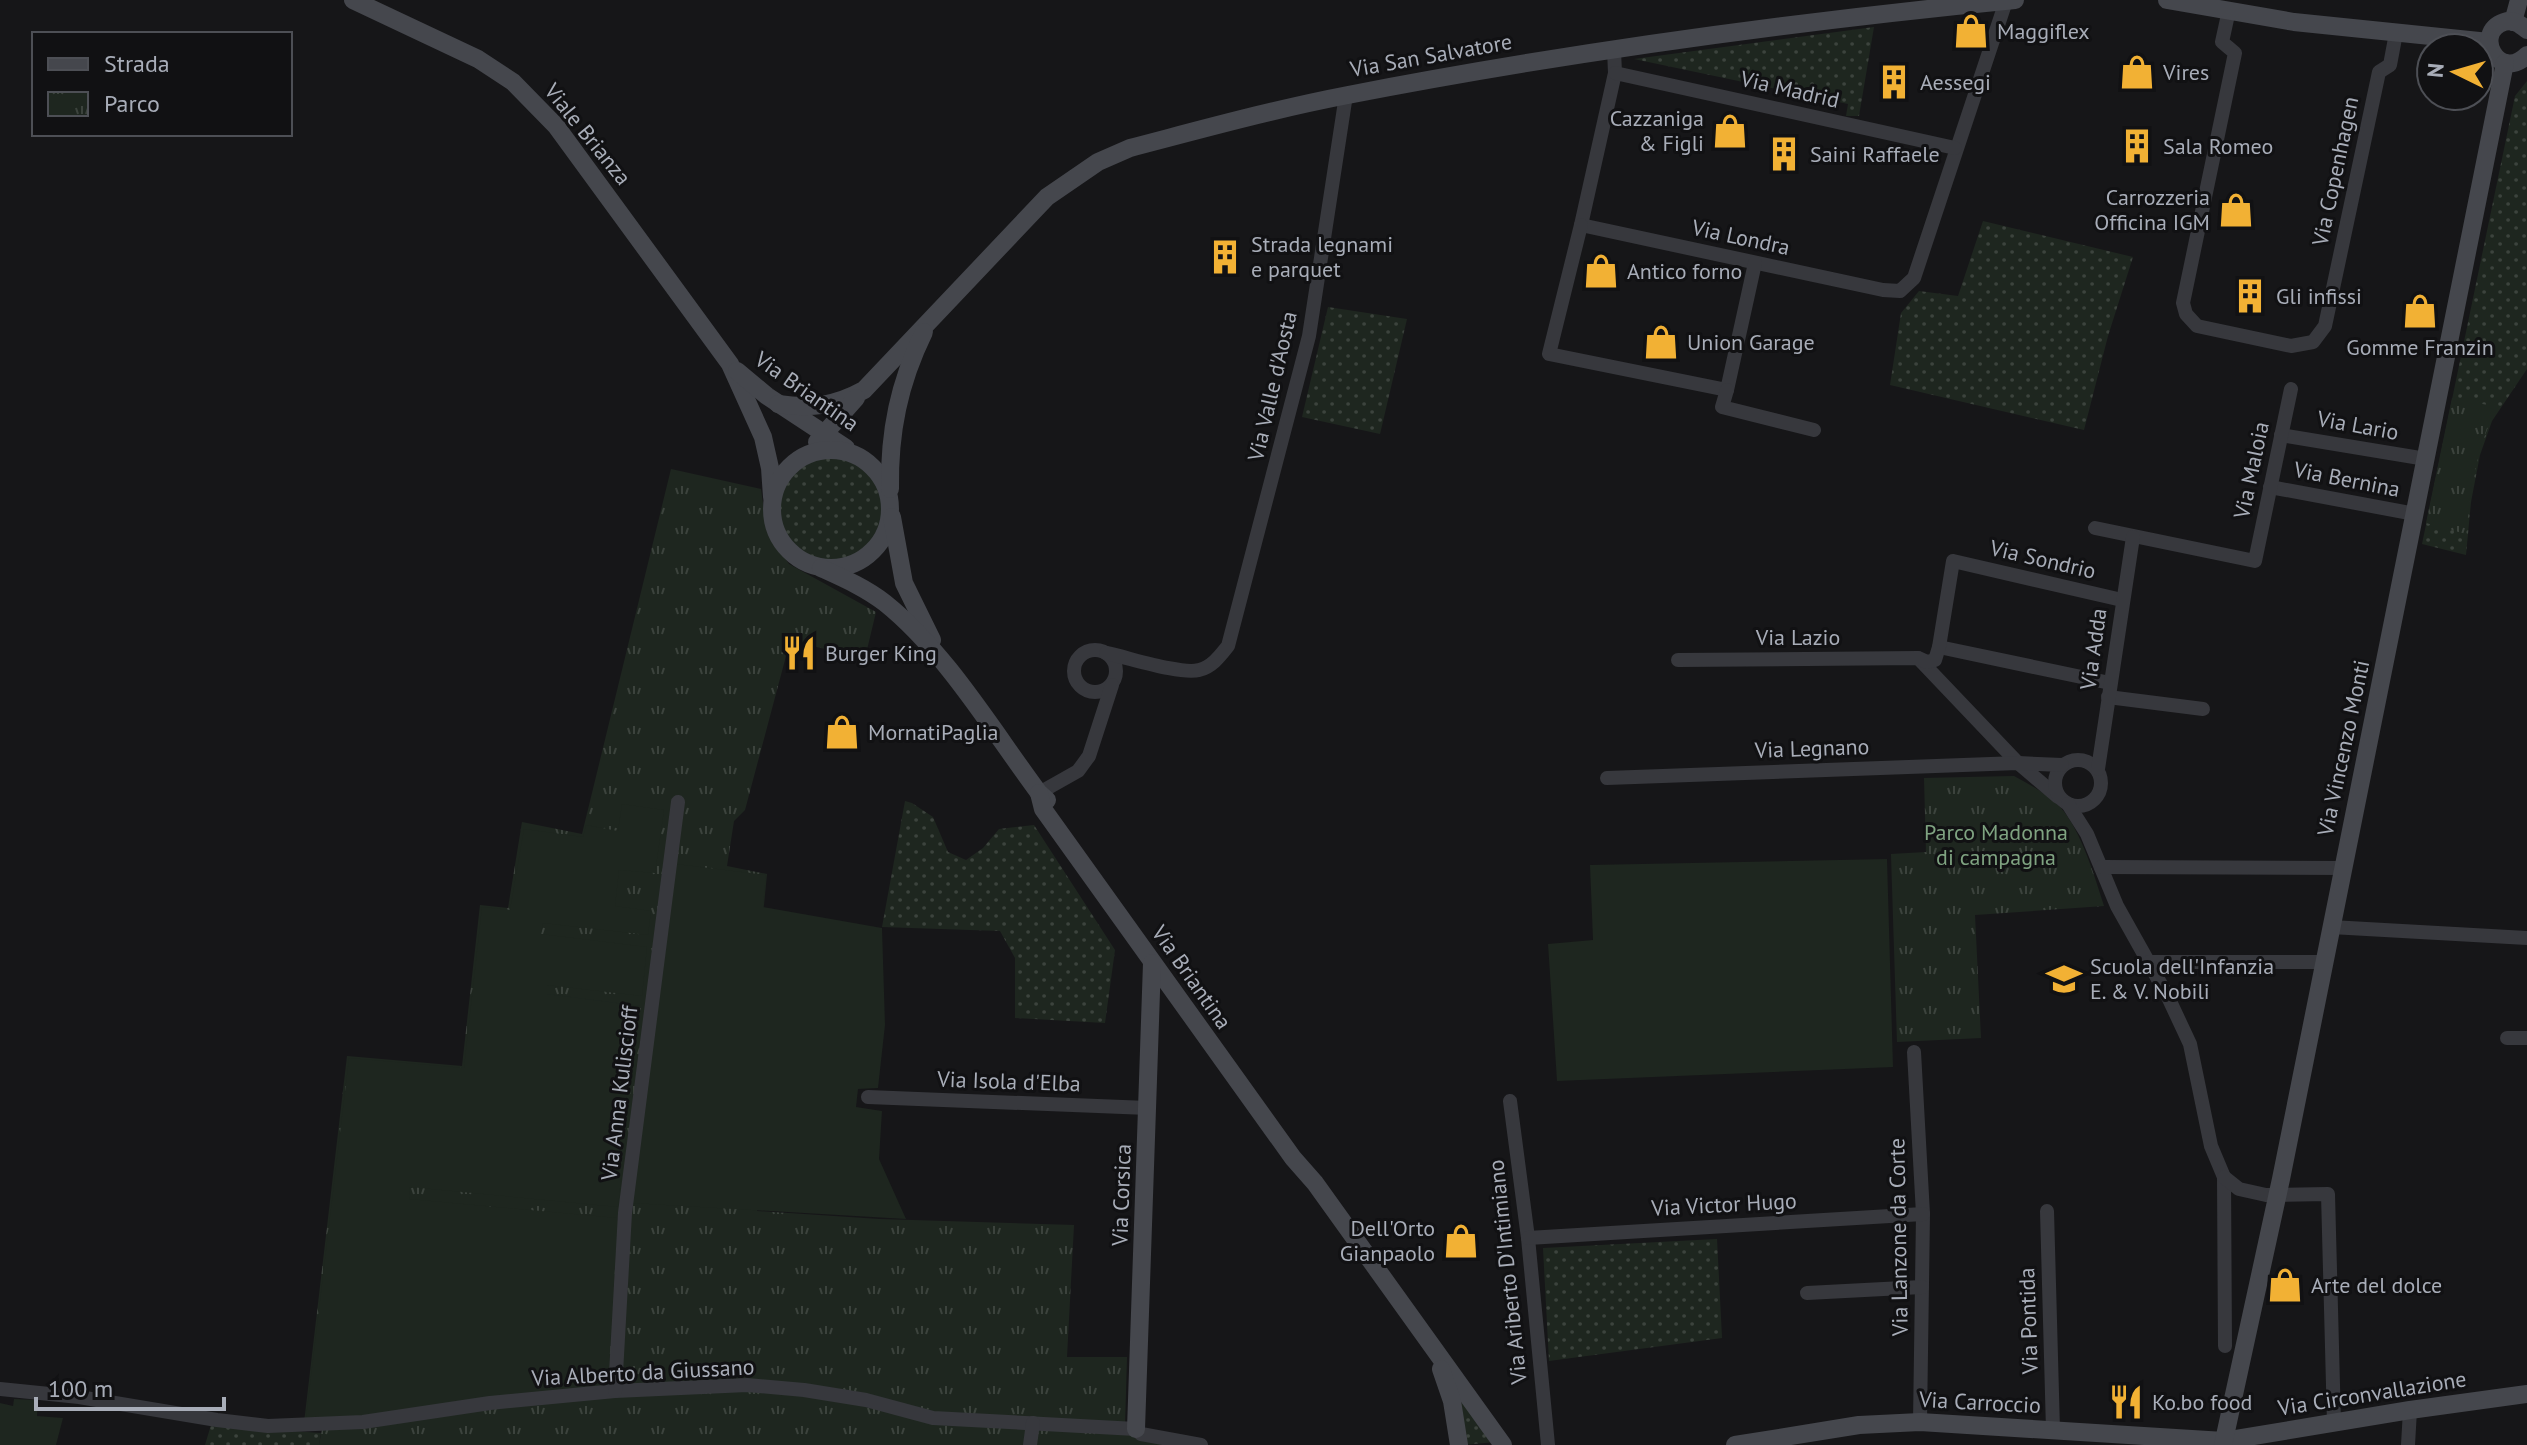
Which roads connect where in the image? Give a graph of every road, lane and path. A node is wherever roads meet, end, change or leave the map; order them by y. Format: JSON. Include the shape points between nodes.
{"nodes":[{"id":1,"x":353,"y":0,"type":"edge"},
{"id":2,"x":2015,"y":0,"type":"edge"},
{"id":3,"x":2167,"y":0,"type":"edge"},
{"id":4,"x":2519,"y":0,"type":"edge"},
{"id":5,"x":2006,"y":1,"type":"edge"},
{"id":6,"x":1860,"y":8,"type":"edge"},
{"id":7,"x":2229,"y":10,"type":"junction"},
{"id":8,"x":2520,"y":26,"type":"edge"},
{"id":9,"x":2493,"y":32,"type":"edge"},
{"id":10,"x":2396,"y":33,"type":"junction"},
{"id":11,"x":2415,"y":35,"type":"edge"},
{"id":12,"x":1614,"y":50,"type":"junction"},
{"id":13,"x":2527,"y":55,"type":"edge"},
{"id":14,"x":2495,"y":57,"type":"edge"},
{"id":15,"x":2505,"y":63,"type":"junction"},
{"id":16,"x":1615,"y":73,"type":"junction"},
{"id":17,"x":1346,"y":95,"type":"junction"},
{"id":18,"x":1955,"y":148,"type":"junction"},
{"id":19,"x":1581,"y":225,"type":"junction"},
{"id":20,"x":1755,"y":263,"type":"junction"},
{"id":21,"x":927,"y":325,"type":"junction"},
{"id":22,"x":730,"y":364,"type":"junction"},
{"id":23,"x":2291,"y":389,"type":"dead end"},
{"id":24,"x":864,"y":390,"type":"junction"},
{"id":25,"x":1727,"y":390,"type":"junction"},
{"id":26,"x":778,"y":404,"type":"junction"},
{"id":27,"x":1814,"y":430,"type":"dead end"},
{"id":28,"x":823,"y":434,"type":"junction"},
{"id":29,"x":2281,"y":435,"type":"junction"},
{"id":30,"x":855,"y":454,"type":"junction"},
{"id":31,"x":807,"y":455,"type":"junction"},
{"id":32,"x":2426,"y":459,"type":"junction"},
{"id":33,"x":2270,"y":487,"type":"junction"},
{"id":34,"x":772,"y":497,"type":"junction"},
{"id":35,"x":890,"y":505,"type":"junction"},
{"id":36,"x":2415,"y":514,"type":"junction"},
{"id":37,"x":2095,"y":528,"type":"dead end"},
{"id":38,"x":2133,"y":537,"type":"junction"},
{"id":39,"x":821,"y":568,"type":"junction"},
{"id":40,"x":2122,"y":600,"type":"junction"},
{"id":41,"x":1939,"y":647,"type":"junction"},
{"id":42,"x":1106,"y":653,"type":"junction"},
{"id":43,"x":1918,"y":658,"type":"junction"},
{"id":44,"x":1678,"y":660,"type":"dead end"},
{"id":45,"x":945,"y":664,"type":"junction"},
{"id":46,"x":1161,"y":666,"type":"junction"},
{"id":47,"x":1114,"y":682,"type":"junction"},
{"id":48,"x":2109,"y":690,"type":"junction"},
{"id":49,"x":1086,"y":691,"type":"junction"},
{"id":50,"x":2203,"y":709,"type":"dead end"},
{"id":51,"x":1097,"y":726,"type":"junction"},
{"id":52,"x":2018,"y":763,"type":"junction"},
{"id":53,"x":2062,"y":765,"type":"junction"},
{"id":54,"x":2098,"y":769,"type":"junction"},
{"id":55,"x":1607,"y":778,"type":"dead end"},
{"id":56,"x":1039,"y":793,"type":"junction"},
{"id":57,"x":2097,"y":796,"type":"junction"},
{"id":58,"x":2063,"y":800,"type":"junction"},
{"id":59,"x":678,"y":802,"type":"dead end"},
{"id":60,"x":2087,"y":834,"type":"junction"},
{"id":61,"x":2101,"y":867,"type":"junction"},
{"id":62,"x":2343,"y":868,"type":"junction"},
{"id":63,"x":2331,"y":927,"type":"junction"},
{"id":64,"x":2527,"y":938,"type":"edge"},
{"id":65,"x":2149,"y":962,"type":"junction"},
{"id":66,"x":2324,"y":962,"type":"junction"},
{"id":67,"x":1152,"y":963,"type":"junction"},
{"id":68,"x":2507,"y":1038,"type":"dead end"},
{"id":69,"x":2527,"y":1038,"type":"edge"},
{"id":70,"x":1914,"y":1052,"type":"dead end"},
{"id":71,"x":868,"y":1097,"type":"dead end"},
{"id":72,"x":1510,"y":1101,"type":"dead end"},
{"id":73,"x":1148,"y":1108,"type":"junction"},
{"id":74,"x":2224,"y":1177,"type":"junction"},
{"id":75,"x":1315,"y":1183,"type":"junction"},
{"id":76,"x":2278,"y":1194,"type":"junction"},
{"id":77,"x":2047,"y":1211,"type":"dead end"},
{"id":78,"x":1923,"y":1214,"type":"junction"},
{"id":79,"x":1528,"y":1238,"type":"junction"},
{"id":80,"x":1922,"y":1287,"type":"junction"},
{"id":81,"x":1807,"y":1293,"type":"dead end"},
{"id":82,"x":2225,"y":1346,"type":"dead end"},
{"id":83,"x":1433,"y":1348,"type":"junction"},
{"id":84,"x":0,"y":1389,"type":"edge"},
{"id":85,"x":615,"y":1391,"type":"junction"},
{"id":86,"x":2527,"y":1394,"type":"edge"},
{"id":87,"x":2410,"y":1410,"type":"junction"},
{"id":88,"x":1920,"y":1422,"type":"junction"},
{"id":89,"x":1033,"y":1423,"type":"junction"},
{"id":90,"x":2334,"y":1423,"type":"junction"},
{"id":91,"x":1136,"y":1429,"type":"junction"},
{"id":92,"x":2053,"y":1430,"type":"junction"},
{"id":93,"x":1547,"y":1443,"type":"edge"},
{"id":94,"x":2224,"y":1443,"type":"edge"},
{"id":95,"x":1030,"y":1445,"type":"edge"},
{"id":96,"x":1201,"y":1445,"type":"edge"},
{"id":97,"x":1459,"y":1445,"type":"edge"},
{"id":98,"x":1503,"y":1445,"type":"edge"},
{"id":99,"x":1735,"y":1445,"type":"edge"},
{"id":100,"x":2408,"y":1445,"type":"edge"}],
"edges":[{"from":1,"to":22,"type":"street","name":"Viale Brianza","via":[[478,59],[513,82],[556,126]]},
{"from":2,"to":5,"type":"street","name":"Via San Salvatore"},
{"from":3,"to":7,"type":"street"},
{"from":4,"to":8,"type":"street"},
{"from":5,"to":6,"type":"street","name":"Via San Salvatore"},
{"from":5,"to":18,"type":"street"},
{"from":6,"to":12,"type":"street","name":"Via San Salvatore"},
{"from":7,"to":10,"type":"street"},
{"from":7,"to":10,"type":"street","name":"Via Copenhagen","via":[[2222,42],[2235,53],[2183,303],[2197,326],[2291,346],[2313,342],[2325,326],[2379,72],[2390,65]]},
{"from":8,"to":9,"type":"street","via":[[2496,26]]},
{"from":10,"to":11,"type":"street"},
{"from":12,"to":16,"type":"street"},
{"from":12,"to":17,"type":"street","name":"Via San Salvatore"},
{"from":13,"to":15,"type":"street"},
{"from":14,"to":15,"type":"street"},
{"from":15,"to":32,"type":"street","name":"Via Vincenzo Monti"},
{"from":16,"to":18,"type":"street","name":"Via Madrid"},
{"from":16,"to":19,"type":"street"},
{"from":17,"to":21,"type":"street","name":"Via San Salvatore","via":[[1130,148],[1098,162],[1047,197]]},
{"from":17,"to":46,"type":"street","name":"Via Valle d'Aosta","via":[[1309,336],[1228,646],[1214,663],[1197,671]]},
{"from":18,"to":20,"type":"street","name":"Via Londra","via":[[1914,278],[1900,291]]},
{"from":19,"to":20,"type":"street","name":"Via Londra"},
{"from":19,"to":25,"type":"street","via":[[1549,354]]},
{"from":20,"to":25,"type":"street"},
{"from":21,"to":24,"type":"street","name":"Via San Salvatore"},
{"from":21,"to":35,"type":"street","name":"Via San Salvatore","via":[[899,394],[889,457]]},
{"from":22,"to":26,"type":"street","name":"Via Briantina"},
{"from":22,"to":34,"type":"street","name":"Via Briantina","via":[[763,437]]},
{"from":23,"to":29,"type":"street","name":"Via Maloia"},
{"from":24,"to":26,"type":"street","name":"Via San Salvatore","via":[[825,406]]},
{"from":24,"to":28,"type":"street","name":"Via San Salvatore"},
{"from":25,"to":27,"type":"street","via":[[1722,407]]},
{"from":26,"to":28,"type":"street","name":"Via Briantina"},
{"from":28,"to":30,"type":"street","name":"Via Briantina"},
{"from":28,"to":31,"type":"street","name":"Via San Salvatore"},
{"from":29,"to":32,"type":"street","name":"Via Lario"},
{"from":29,"to":33,"type":"street","name":"Via Maloia"},
{"from":30,"to":31,"type":"street","via":[[835,449]]},
{"from":30,"to":35,"type":"street","via":[[873,466],[886,485]]},
{"from":31,"to":34,"type":"street","via":[[784,471]]},
{"from":32,"to":36,"type":"street","name":"Via Vincenzo Monti"},
{"from":33,"to":36,"type":"street","name":"Via Bernina"},
{"from":33,"to":38,"type":"street","name":"Via Maloia","via":[[2255,561]]},
{"from":34,"to":39,"type":"street","via":[[774,528],[784,546]]},
{"from":35,"to":39,"type":"street","via":[[886,533],[874,551],[842,568]]},
{"from":35,"to":45,"type":"street","name":"Via Briantina","via":[[904,583]]},
{"from":36,"to":62,"type":"street","name":"Via Vincenzo Monti"},
{"from":37,"to":38,"type":"street"},
{"from":38,"to":40,"type":"street","name":"Via Adda"},
{"from":39,"to":45,"type":"street","name":"Via Briantina","via":[[884,602]]},
{"from":40,"to":41,"type":"street","name":"Via Sondrio","via":[[1953,561]]},
{"from":40,"to":48,"type":"street","name":"Via Adda"},
{"from":41,"to":43,"type":"street","via":[[1935,660]]},
{"from":41,"to":48,"type":"street"},
{"from":42,"to":46,"type":"street"},
{"from":42,"to":47,"type":"street","via":[[1115,664]]},
{"from":42,"to":49,"type":"street","via":[[1085,652],[1076,662],[1074,675]]},
{"from":43,"to":44,"type":"street","name":"Via Lazio"},
{"from":43,"to":52,"type":"street"},
{"from":45,"to":56,"type":"street","name":"Via Briantina"},
{"from":46,"to":47,"type":"street","via":[[1135,669]]},
{"from":47,"to":49,"type":"street","via":[[1100,692]]},
{"from":47,"to":51,"type":"street"},
{"from":48,"to":50,"type":"street"},
{"from":48,"to":54,"type":"street","name":"Via Adda"},
{"from":49,"to":51,"type":"street"},
{"from":51,"to":56,"type":"street","via":[[1089,756],[1078,771]]},
{"from":52,"to":53,"type":"street","name":"Via Legnano"},
{"from":52,"to":55,"type":"street","name":"Via Legnano"},
{"from":52,"to":58,"type":"street"},
{"from":53,"to":54,"type":"street","via":[[2076,759]]},
{"from":53,"to":58,"type":"street","via":[[2054,781]]},
{"from":54,"to":57,"type":"street"},
{"from":56,"to":67,"type":"street","name":"Via Briantina","via":[[1043,809]]},
{"from":56,"to":75,"type":"street","name":"Via Briantina","via":[[1053,805],[1279,1119]]},
{"from":57,"to":58,"type":"street","via":[[2084,806]]},
{"from":57,"to":60,"type":"street"},
{"from":58,"to":60,"type":"street"},
{"from":59,"to":85,"type":"street","name":"Via Anna Kuliscioff","via":[[625,1213]]},
{"from":60,"to":61,"type":"street"},
{"from":61,"to":62,"type":"street"},
{"from":61,"to":65,"type":"street"},
{"from":62,"to":63,"type":"street","name":"Via Vincenzo Monti"},
{"from":63,"to":64,"type":"street"},
{"from":63,"to":66,"type":"street","name":"Via Vincenzo Monti"},
{"from":65,"to":66,"type":"street"},
{"from":65,"to":74,"type":"street","via":[[2190,1044],[2211,1146]]},
{"from":66,"to":76,"type":"street","name":"Via Vincenzo Monti"},
{"from":67,"to":73,"type":"street","name":"Via Corsica"},
{"from":67,"to":75,"type":"street","name":"Via Briantina"},
{"from":68,"to":69,"type":"street"},
{"from":70,"to":78,"type":"street","name":"Via Lanzone da Corte"},
{"from":71,"to":73,"type":"street","name":"Via Isola d'Elba"},
{"from":72,"to":79,"type":"street","name":"Via Ariberto D'Intimiano"},
{"from":73,"to":91,"type":"street","name":"Via Corsica"},
{"from":74,"to":76,"type":"street","via":[[2239,1189]]},
{"from":74,"to":82,"type":"street"},
{"from":75,"to":83,"type":"street","name":"Via Briantina"},
{"from":76,"to":90,"type":"street","via":[[2328,1194]]},
{"from":76,"to":94,"type":"street","name":"Via Vincenzo Monti"},
{"from":77,"to":92,"type":"street","name":"Via Pontida"},
{"from":78,"to":79,"type":"street","name":"Via Victor Hugo"},
{"from":78,"to":80,"type":"street","name":"Via Lanzone da Corte"},
{"from":79,"to":93,"type":"street","name":"Via Ariberto D'Intimiano"},
{"from":80,"to":81,"type":"street"},
{"from":80,"to":88,"type":"street","name":"Via Lanzone da Corte"},
{"from":83,"to":97,"type":"street","name":"Via Briantina","via":[[1452,1401]]},
{"from":83,"to":98,"type":"street","name":"Via Briantina"},
{"from":84,"to":85,"type":"street","name":"Via Alberto da Giussano","via":[[268,1426],[363,1422]]},
{"from":85,"to":89,"type":"street","name":"Via Alberto da Giussano","via":[[761,1386],[866,1400],[933,1418]]},
{"from":86,"to":87,"type":"street","name":"Via Circonvallazione"},
{"from":87,"to":90,"type":"street","name":"Via Circonvallazione"},
{"from":87,"to":100,"type":"street"},
{"from":88,"to":92,"type":"street","name":"Via Carroccio"},
{"from":88,"to":99,"type":"street","name":"Via Carroccio","via":[[1859,1425]]},
{"from":89,"to":91,"type":"street","name":"Via Alberto da Giussano"},
{"from":89,"to":95,"type":"street"},
{"from":90,"to":94,"type":"street","name":"Via Circonvallazione"},
{"from":91,"to":96,"type":"street","name":"Via Alberto da Giussano"},
{"from":92,"to":94,"type":"street","name":"Via Carroccio"}]}
